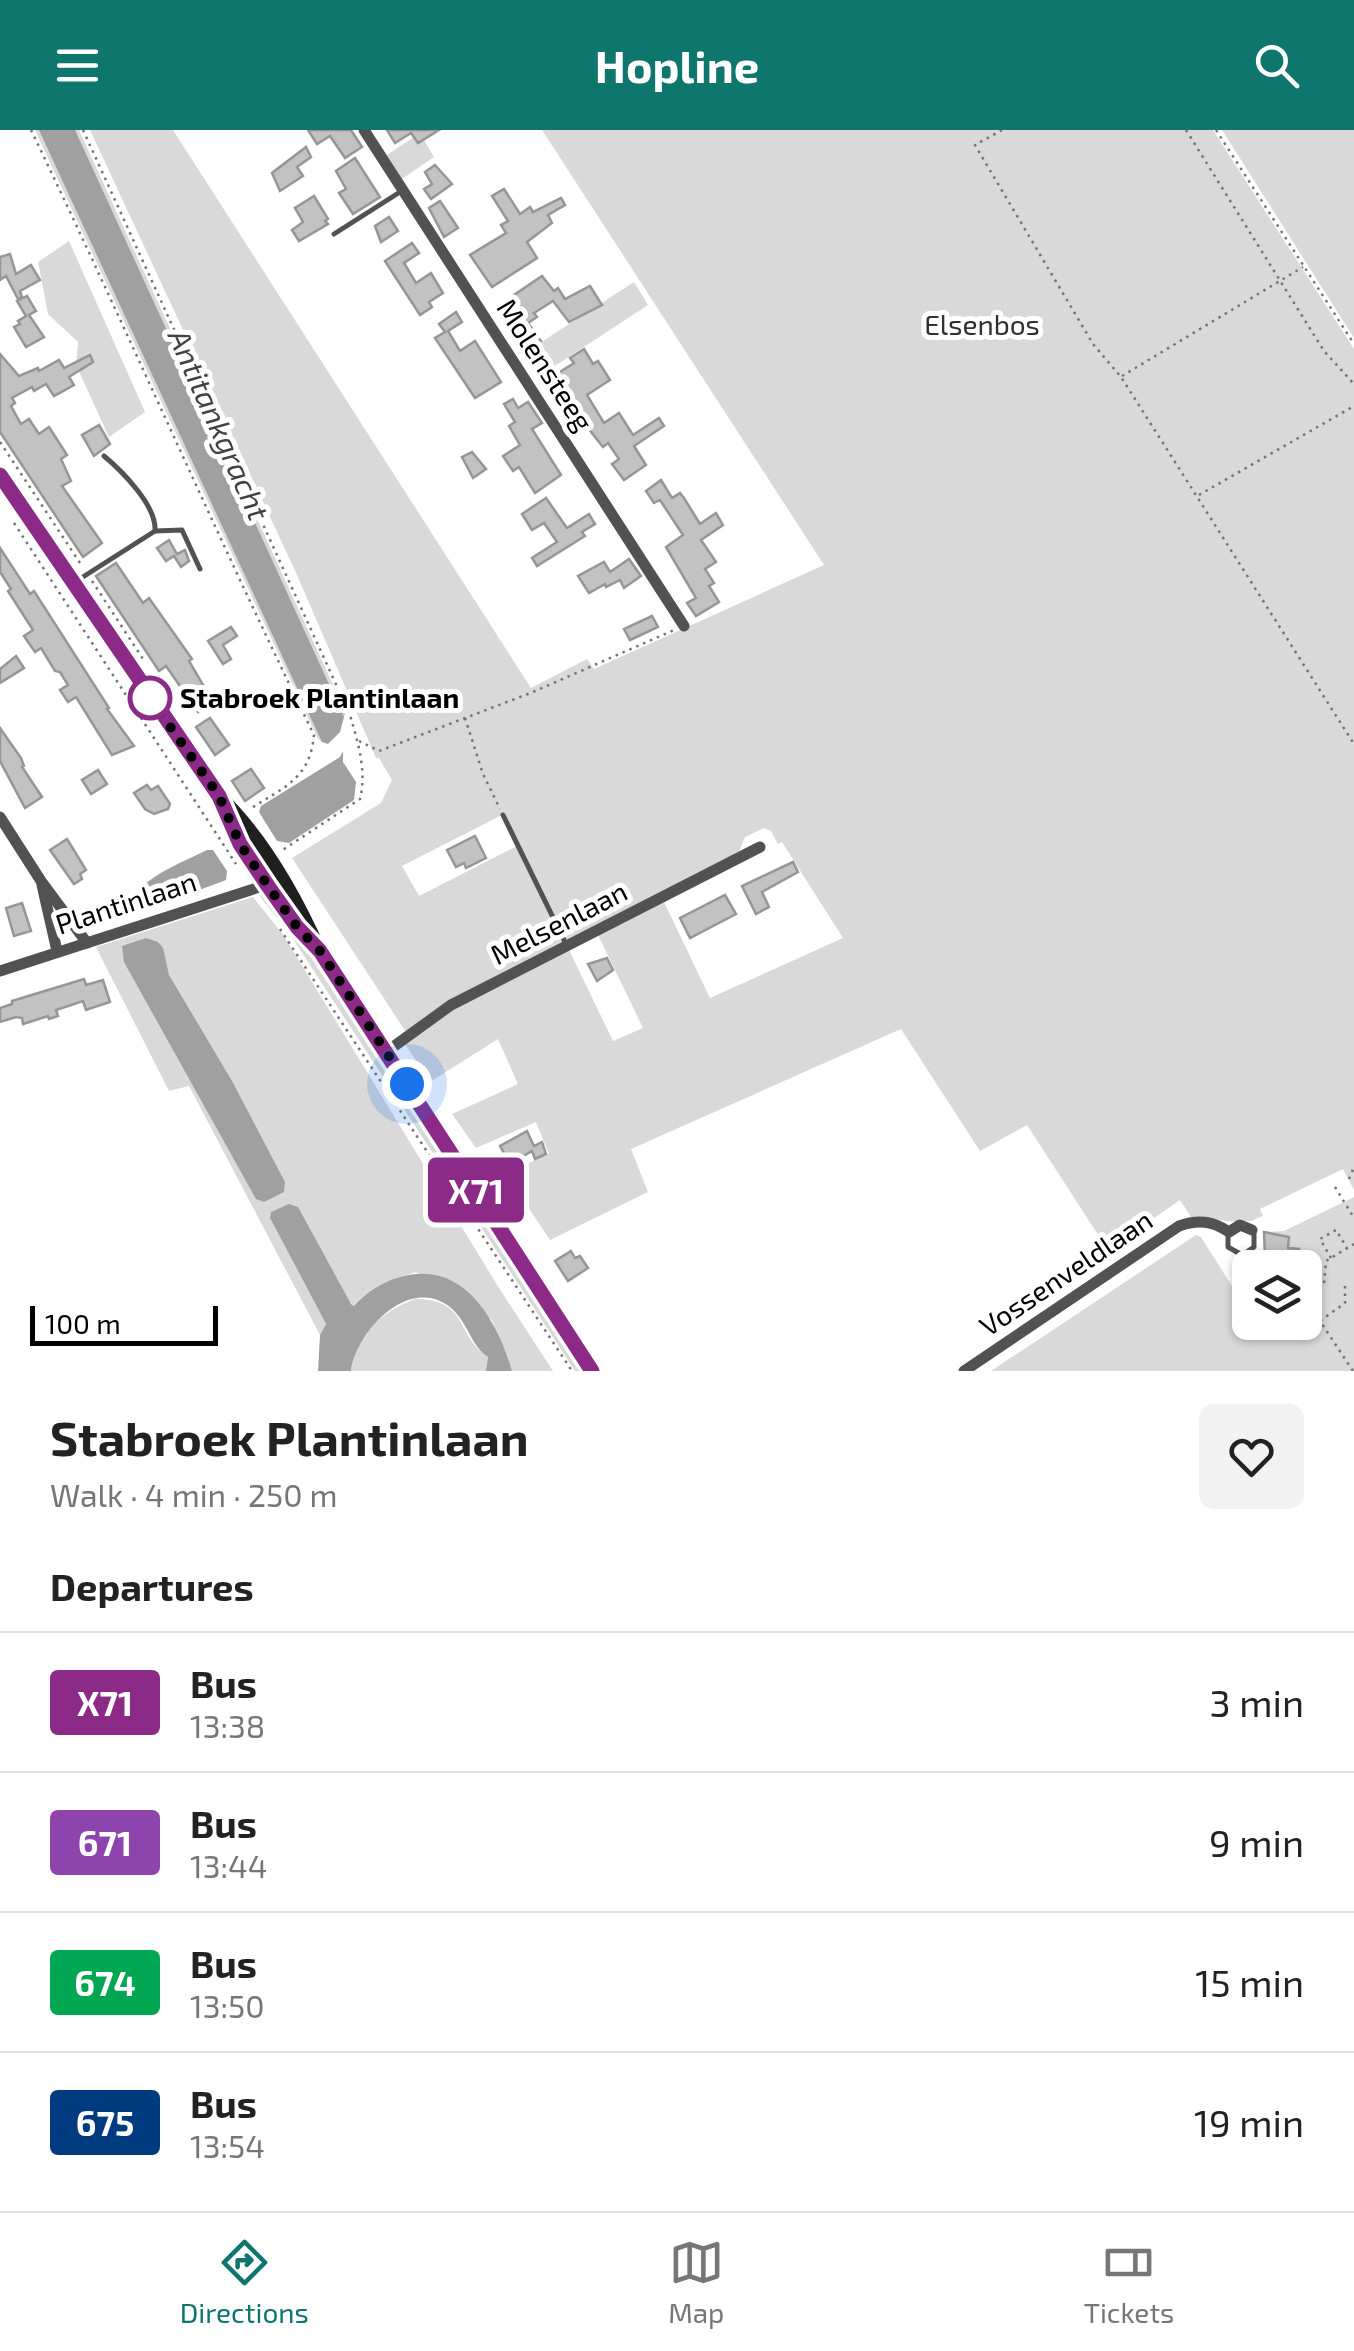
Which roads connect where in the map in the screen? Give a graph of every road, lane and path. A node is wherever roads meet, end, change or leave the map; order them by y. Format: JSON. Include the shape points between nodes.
{"nodes":[{"id":1,"x":32,"y":130,"type":"edge"},
{"id":2,"x":84,"y":130,"type":"edge"},
{"id":3,"x":364,"y":130,"type":"edge"},
{"id":4,"x":1002,"y":130,"type":"edge"},
{"id":5,"x":1186,"y":130,"type":"edge"},
{"id":6,"x":1216,"y":130,"type":"edge"},
{"id":7,"x":403,"y":190,"type":"junction"},
{"id":8,"x":334,"y":234,"type":"dead end"},
{"id":9,"x":1304,"y":266,"type":"junction"},
{"id":10,"x":1279,"y":281,"type":"junction"},
{"id":11,"x":1354,"y":344,"type":"edge"},
{"id":12,"x":1121,"y":377,"type":"junction"},
{"id":13,"x":1354,"y":384,"type":"edge"},
{"id":14,"x":1354,"y":406,"type":"edge"},
{"id":15,"x":0,"y":442,"type":"edge"},
{"id":16,"x":104,"y":456,"type":"dead end"},
{"id":17,"x":0,"y":475,"type":"edge"},
{"id":18,"x":1198,"y":496,"type":"junction"},
{"id":19,"x":10,"y":516,"type":"dead end"},
{"id":20,"x":154,"y":531,"type":"junction"},
{"id":21,"x":200,"y":568,"type":"dead end"},
{"id":22,"x":88,"y":574,"type":"junction"},
{"id":23,"x":72,"y":584,"type":"junction"},
{"id":24,"x":684,"y":626,"type":"joint"},
{"id":25,"x":150,"y":669,"type":"dead end"},
{"id":26,"x":464,"y":717,"type":"junction"},
{"id":27,"x":357,"y":740,"type":"junction"},
{"id":28,"x":1354,"y":744,"type":"edge"},
{"id":29,"x":219,"y":796,"type":"junction"},
{"id":30,"x":244,"y":812,"type":"dead end"},
{"id":31,"x":502,"y":814,"type":"joint"},
{"id":32,"x":0,"y":816,"type":"edge"},
{"id":33,"x":760,"y":847,"type":"dead end"},
{"id":34,"x":234,"y":860,"type":"dead end"},
{"id":35,"x":268,"y":860,"type":"junction"},
{"id":36,"x":41,"y":881,"type":"junction"},
{"id":37,"x":274,"y":882,"type":"junction"},
{"id":38,"x":273,"y":920,"type":"dead end"},
{"id":39,"x":87,"y":944,"type":"junction"},
{"id":40,"x":567,"y":947,"type":"junction"},
{"id":41,"x":57,"y":952,"type":"junction"},
{"id":42,"x":0,"y":970,"type":"edge"},
{"id":43,"x":386,"y":1052,"type":"junction"},
{"id":44,"x":1354,"y":1167,"type":"edge"},
{"id":45,"x":1354,"y":1176,"type":"edge"},
{"id":46,"x":1335,"y":1187,"type":"dead end"},
{"id":47,"x":1354,"y":1218,"type":"edge"},
{"id":48,"x":1252,"y":1230,"type":"joint"},
{"id":49,"x":1229,"y":1232,"type":"junction"},
{"id":50,"x":1354,"y":1244,"type":"edge"},
{"id":51,"x":1346,"y":1248,"type":"junction"},
{"id":52,"x":1232,"y":1250,"type":"edge"},
{"id":53,"x":1250,"y":1250,"type":"edge"},
{"id":54,"x":1331,"y":1258,"type":"junction"},
{"id":55,"x":1324,"y":1283,"type":"dead end"},
{"id":56,"x":1345,"y":1286,"type":"dead end"},
{"id":57,"x":572,"y":1371,"type":"edge"},
{"id":58,"x":592,"y":1371,"type":"edge"},
{"id":59,"x":964,"y":1371,"type":"edge"},
{"id":60,"x":1354,"y":1371,"type":"edge"}],
"edges":[{"from":1,"to":30,"type":"path","via":[[314,734],[299,777]]},
{"from":2,"to":27,"type":"path"},
{"from":3,"to":7,"type":"street","name":"Molensteeg"},
{"from":4,"to":12,"type":"path","via":[[975,145],[1093,344]]},
{"from":5,"to":10,"type":"path"},
{"from":6,"to":9,"type":"path"},
{"from":7,"to":8,"type":"lane"},
{"from":7,"to":24,"type":"street","name":"Molensteeg"},
{"from":9,"to":10,"type":"path"},
{"from":9,"to":11,"type":"path"},
{"from":10,"to":12,"type":"path"},
{"from":10,"to":13,"type":"path"},
{"from":12,"to":18,"type":"path"},
{"from":14,"to":18,"type":"path"},
{"from":15,"to":22,"type":"path"},
{"from":16,"to":20,"type":"lane","via":[[128,476],[156,522]]},
{"from":17,"to":23,"type":"main road"},
{"from":18,"to":28,"type":"path"},
{"from":19,"to":34,"type":"path"},
{"from":20,"to":21,"type":"lane","via":[[182,530]]},
{"from":20,"to":22,"type":"lane"},
{"from":22,"to":23,"type":"lane"},
{"from":22,"to":25,"type":"path"},
{"from":23,"to":29,"type":"main road"},
{"from":24,"to":26,"type":"path"},
{"from":26,"to":27,"type":"path","via":[[379,751]]},
{"from":26,"to":31,"type":"path"},
{"from":27,"to":35,"type":"path","via":[[364,772],[360,799]]},
{"from":29,"to":35,"type":"main road"},
{"from":29,"to":37,"type":"main road","via":[[240,844]]},
{"from":31,"to":40,"type":"lane"},
{"from":32,"to":36,"type":"street"},
{"from":33,"to":40,"type":"street","name":"Melsenlaan"},
{"from":35,"to":37,"type":"main road"},
{"from":36,"to":39,"type":"street"},
{"from":36,"to":41,"type":"street"},
{"from":37,"to":39,"type":"street","name":"Plantinlaan"},
{"from":37,"to":43,"type":"main road","via":[[297,927]]},
{"from":38,"to":57,"type":"path"},
{"from":39,"to":41,"type":"street","name":"Plantinlaan"},
{"from":40,"to":43,"type":"street","name":"Melsenlaan","via":[[451,1005]]},
{"from":41,"to":42,"type":"street","name":"Plantinlaan"},
{"from":43,"to":58,"type":"main road"},
{"from":44,"to":45,"type":"path","via":[[1349,1179]]},
{"from":46,"to":47,"type":"path"},
{"from":48,"to":49,"type":"street","name":"Vossenveldlaan","via":[[1240,1226]]},
{"from":48,"to":53,"type":"lane","via":[[1256,1240]]},
{"from":49,"to":52,"type":"lane"},
{"from":49,"to":59,"type":"street","name":"Vossenveldlaan","via":[[1210,1223],[1180,1226]]},
{"from":50,"to":51,"type":"path"},
{"from":51,"to":54,"type":"path"},
{"from":51,"to":54,"type":"path","via":[[1336,1230],[1320,1239]]},
{"from":54,"to":55,"type":"path"},
{"from":56,"to":60,"type":"path","via":[[1346,1303],[1320,1321]]}]}
